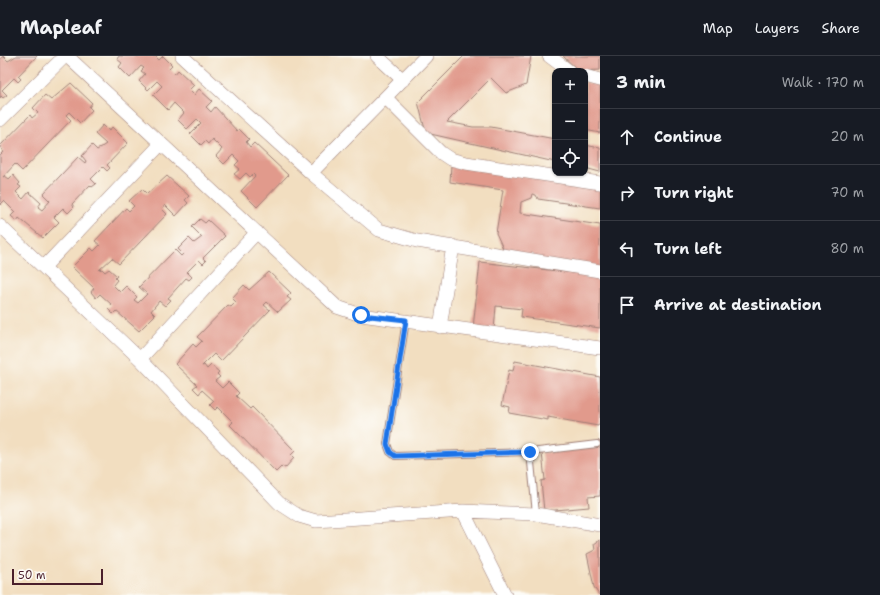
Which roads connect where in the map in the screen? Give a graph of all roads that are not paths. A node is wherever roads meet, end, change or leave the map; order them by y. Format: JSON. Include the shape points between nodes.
{"nodes":[{"id":1,"x":66,"y":56,"type":"edge"},
{"id":2,"x":182,"y":56,"type":"edge"},
{"id":3,"x":377,"y":56,"type":"edge"},
{"id":4,"x":426,"y":56,"type":"edge"},
{"id":5,"x":549,"y":56,"type":"edge"},
{"id":6,"x":565,"y":68,"type":"edge"},
{"id":7,"x":588,"y":77,"type":"edge"},
{"id":8,"x":403,"y":80,"type":"junction"},
{"id":9,"x":600,"y":80,"type":"edge"},
{"id":10,"x":386,"y":98,"type":"junction"},
{"id":11,"x":0,"y":120,"type":"edge"},
{"id":12,"x":161,"y":144,"type":"junction"},
{"id":13,"x":311,"y":173,"type":"junction"},
{"id":14,"x":600,"y":183,"type":"edge"},
{"id":15,"x":0,"y":226,"type":"edge"},
{"id":16,"x":257,"y":232,"type":"junction"},
{"id":17,"x":453,"y":246,"type":"junction"},
{"id":18,"x":44,"y":267,"type":"junction"},
{"id":19,"x":600,"y":271,"type":"edge"},
{"id":20,"x":406,"y":320,"type":"junction"},
{"id":21,"x":440,"y":327,"type":"junction"},
{"id":22,"x":600,"y":348,"type":"edge"},
{"id":23,"x":140,"y":359,"type":"junction"},
{"id":24,"x":597,"y":444,"type":"dead end"},
{"id":25,"x":530,"y":452,"type":"junction"},
{"id":26,"x":463,"y":511,"type":"junction"},
{"id":27,"x":536,"y":514,"type":"junction"},
{"id":28,"x":600,"y":525,"type":"edge"},
{"id":29,"x":505,"y":595,"type":"edge"}],
"edges":[{"from":1,"to":11,"type":"street"},
{"from":1,"to":12,"type":"street"},
{"from":2,"to":13,"type":"street"},
{"from":3,"to":8,"type":"street"},
{"from":4,"to":8,"type":"street"},
{"from":5,"to":6,"type":"street"},
{"from":7,"to":9,"type":"street"},
{"from":8,"to":10,"type":"street"},
{"from":10,"to":13,"type":"street"},
{"from":10,"to":14,"type":"street","via":[[441,153],[450,158],[466,163]]},
{"from":12,"to":16,"type":"street"},
{"from":12,"to":18,"type":"street"},
{"from":13,"to":17,"type":"street","via":[[379,230],[417,241]]},
{"from":15,"to":18,"type":"street"},
{"from":16,"to":20,"type":"street","via":[[337,307],[361,315]]},
{"from":16,"to":23,"type":"street"},
{"from":17,"to":19,"type":"street"},
{"from":17,"to":21,"type":"street"},
{"from":18,"to":23,"type":"street"},
{"from":20,"to":21,"type":"street"},
{"from":20,"to":25,"type":"lane","via":[[387,444],[390,452],[395,456]]},
{"from":21,"to":22,"type":"street"},
{"from":23,"to":26,"type":"street","via":[[279,503],[298,516],[316,521]]},
{"from":24,"to":25,"type":"lane"},
{"from":25,"to":27,"type":"lane"},
{"from":26,"to":27,"type":"street"},
{"from":26,"to":29,"type":"street"},
{"from":27,"to":28,"type":"street"}]}
